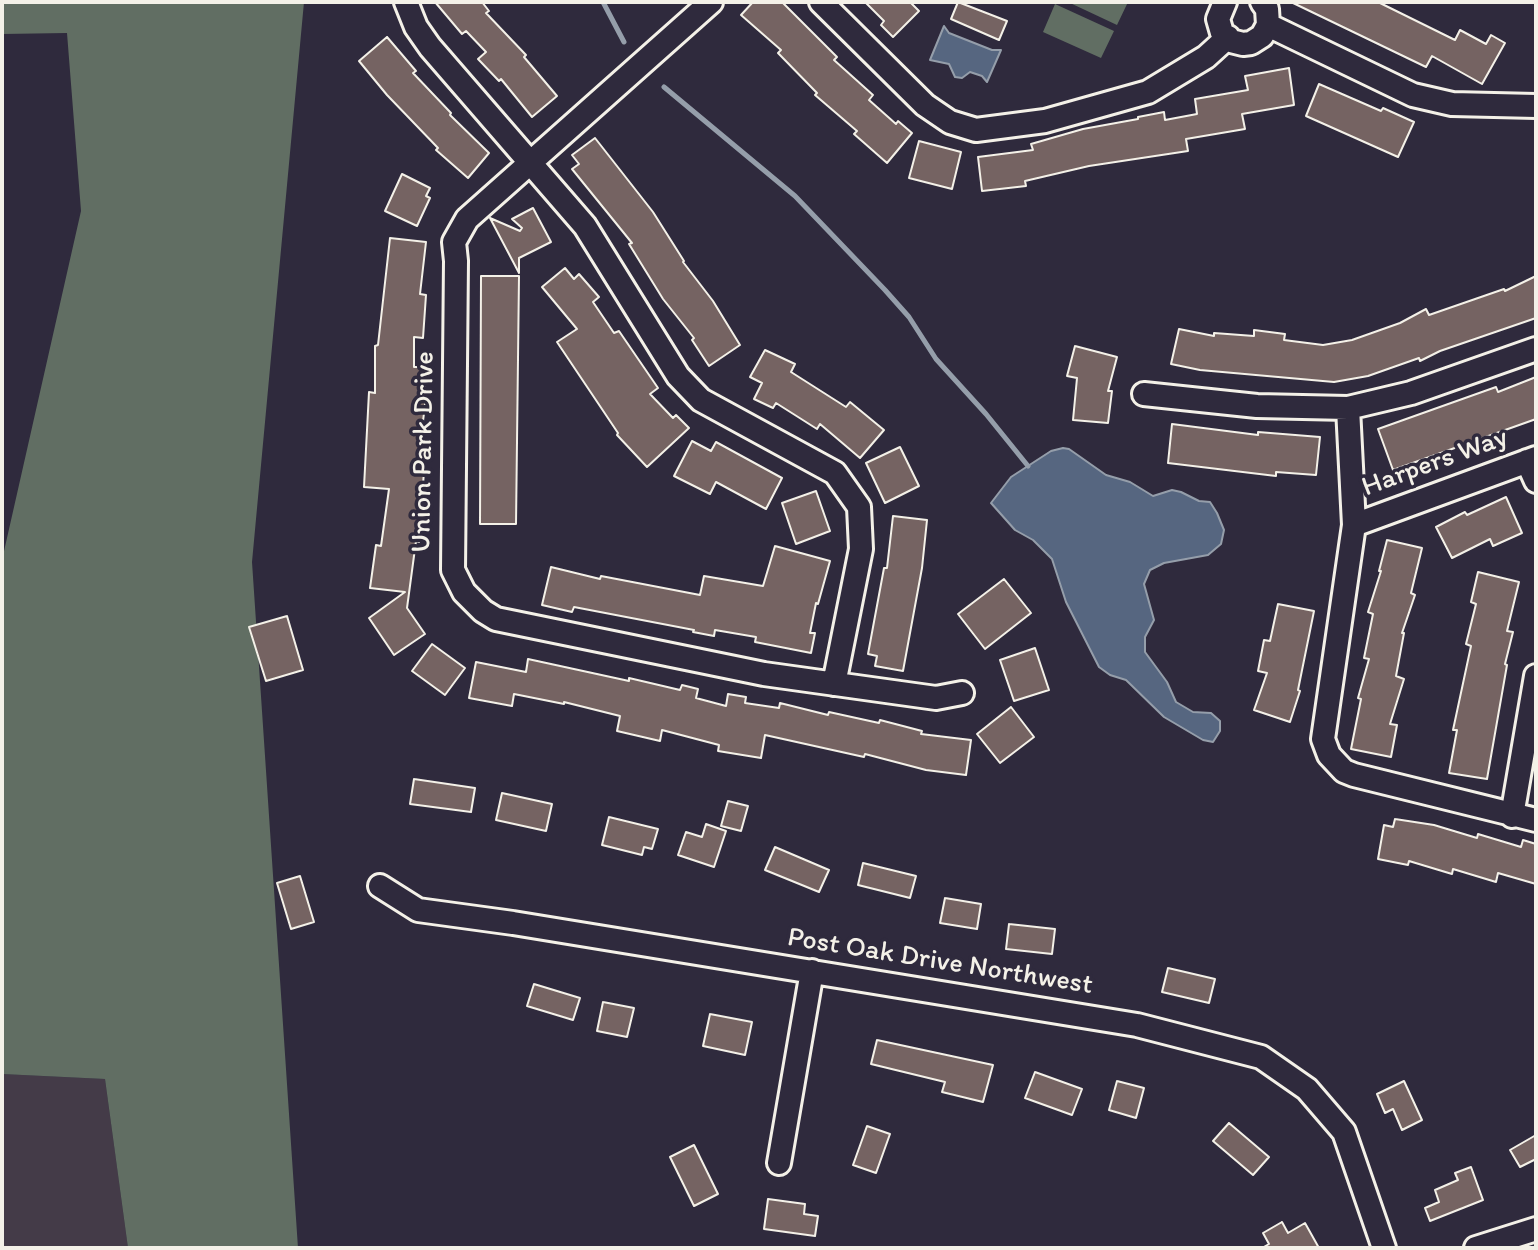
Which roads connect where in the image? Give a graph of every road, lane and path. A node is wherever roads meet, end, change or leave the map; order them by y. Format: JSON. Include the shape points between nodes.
{"nodes":[{"id":1,"x":406,"y":2,"type":"edge"},
{"id":2,"x":711,"y":2,"type":"edge"},
{"id":3,"x":821,"y":2,"type":"edge"},
{"id":4,"x":1225,"y":2,"type":"edge"},
{"id":5,"x":1262,"y":2,"type":"edge"},
{"id":6,"x":1268,"y":25,"type":"junction"},
{"id":7,"x":1228,"y":37,"type":"junction"},
{"id":8,"x":1536,"y":106,"type":"edge"},
{"id":9,"x":530,"y":162,"type":"junction"},
{"id":10,"x":1536,"y":349,"type":"edge"},
{"id":11,"x":1144,"y":394,"type":"dead end"},
{"id":12,"x":1348,"y":408,"type":"junction"},
{"id":13,"x":1533,"y":467,"type":"edge"},
{"id":14,"x":1354,"y":525,"type":"junction"},
{"id":15,"x":1536,"y":676,"type":"edge"},
{"id":16,"x":834,"y":684,"type":"junction"},
{"id":17,"x":962,"y":693,"type":"dead end"},
{"id":18,"x":1512,"y":816,"type":"junction"},
{"id":19,"x":1536,"y":820,"type":"edge"},
{"id":20,"x":380,"y":886,"type":"dead end"},
{"id":21,"x":812,"y":971,"type":"junction"},
{"id":22,"x":779,"y":1163,"type":"dead end"},
{"id":23,"x":1536,"y":1229,"type":"edge"},
{"id":24,"x":1384,"y":1248,"type":"edge"},
{"id":25,"x":1476,"y":1248,"type":"edge"}],
"edges":[{"from":1,"to":9,"type":"street","via":[[430,47]]},
{"from":2,"to":9,"type":"street","name":"Union Park Drive"},
{"from":3,"to":7,"type":"street","via":[[925,105],[950,122],[976,130],[1045,121],[1148,92],[1206,57]]},
{"from":4,"to":7,"type":"street","via":[[1218,24]]},
{"from":5,"to":6,"type":"street"},
{"from":6,"to":7,"type":"street","via":[[1251,43]]},
{"from":6,"to":8,"type":"street","via":[[1413,95],[1452,104]]},
{"from":9,"to":16,"type":"street","via":[[585,226],[693,392],[835,473],[859,507],[861,549]]},
{"from":9,"to":16,"type":"street","name":"Union Park Drive","via":[[467,219],[454,242],[453,570],[464,592],[496,619]]},
{"from":10,"to":12,"type":"street","via":[[1411,393]]},
{"from":11,"to":12,"type":"street","via":[[1257,406]]},
{"from":12,"to":14,"type":"street"},
{"from":13,"to":14,"type":"street","name":"Harpers Way"},
{"from":14,"to":18,"type":"street","via":[[1323,739],[1329,755],[1354,775]]},
{"from":15,"to":18,"type":"street"},
{"from":16,"to":17,"type":"street","name":"Union Park Drive","via":[[936,698]]},
{"from":18,"to":19,"type":"street"},
{"from":20,"to":21,"type":"street","name":"Post Oak Drive Northwest","via":[[418,910]]},
{"from":21,"to":22,"type":"street"},
{"from":21,"to":24,"type":"street","name":"Post Oak Drive Northwest","via":[[1137,1025],[1261,1057],[1307,1089],[1344,1132]]},
{"from":23,"to":25,"type":"street"}]}
